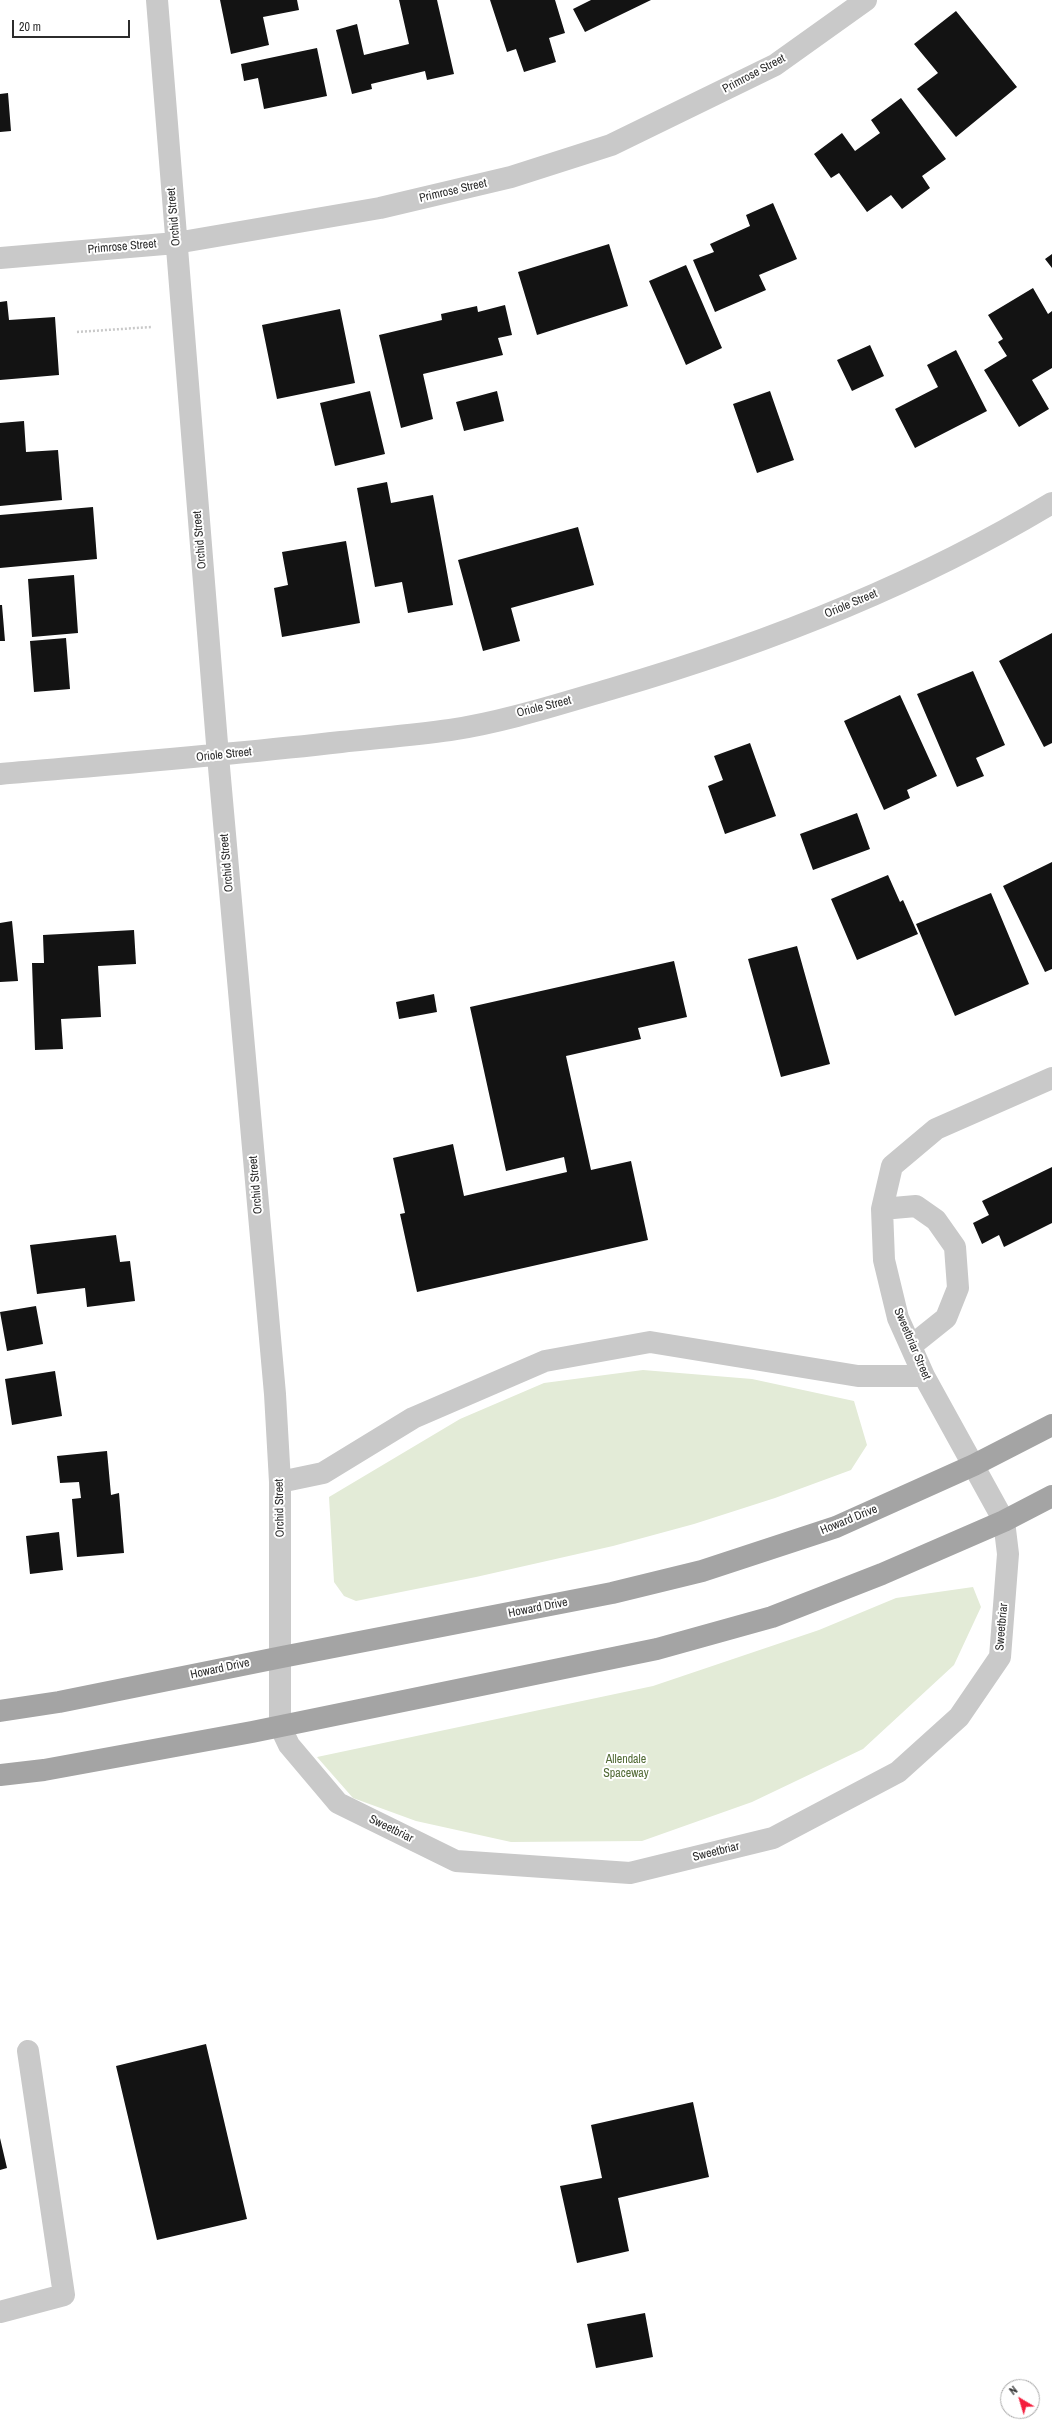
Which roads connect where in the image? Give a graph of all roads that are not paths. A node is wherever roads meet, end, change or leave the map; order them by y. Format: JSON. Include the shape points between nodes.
{"nodes":[{"id":1,"x":157,"y":0,"type":"edge"},
{"id":2,"x":866,"y":0,"type":"edge"},
{"id":3,"x":176,"y":243,"type":"junction"},
{"id":4,"x":0,"y":258,"type":"edge"},
{"id":5,"x":1052,"y":503,"type":"edge"},
{"id":6,"x":218,"y":756,"type":"junction"},
{"id":7,"x":0,"y":774,"type":"edge"},
{"id":8,"x":1052,"y":1078,"type":"edge"},
{"id":9,"x":882,"y":1210,"type":"junction"},
{"id":10,"x":911,"y":1346,"type":"junction"},
{"id":11,"x":924,"y":1376,"type":"junction"},
{"id":12,"x":1052,"y":1425,"type":"edge"},
{"id":13,"x":974,"y":1465,"type":"junction"},
{"id":14,"x":280,"y":1482,"type":"junction"},
{"id":15,"x":1052,"y":1496,"type":"edge"},
{"id":16,"x":1004,"y":1521,"type":"junction"},
{"id":17,"x":282,"y":1656,"type":"junction"},
{"id":18,"x":0,"y":1711,"type":"edge"},
{"id":19,"x":280,"y":1726,"type":"junction"},
{"id":20,"x":0,"y":1775,"type":"edge"},
{"id":21,"x":28,"y":2051,"type":"dead end"},
{"id":22,"x":0,"y":2312,"type":"edge"}],
"edges":[{"from":1,"to":3,"type":"street","name":"Orchid Street"},
{"from":2,"to":3,"type":"street","name":"Primrose Street","via":[[775,64],[610,145],[511,177],[380,208]]},
{"from":3,"to":4,"type":"street","name":"Primrose Street"},
{"from":3,"to":6,"type":"street","name":"Orchid Street"},
{"from":5,"to":6,"type":"street","name":"Oriole Street","via":[[992,539],[912,578],[818,618],[688,666],[554,706],[452,729]]},
{"from":6,"to":7,"type":"street","name":"Oriole Street"},
{"from":6,"to":14,"type":"street","name":"Orchid Street","via":[[275,1394]]},
{"from":8,"to":9,"type":"street","name":"Sweetbriar Street","via":[[936,1129],[892,1166]]},
{"from":9,"to":10,"type":"street","name":"Sweetbriar Street","via":[[884,1260],[898,1318]]},
{"from":9,"to":10,"type":"street","via":[[916,1206],[936,1220],[955,1247],[958,1288],[946,1318]]},
{"from":10,"to":11,"type":"street","name":"Sweetbriar Street"},
{"from":11,"to":13,"type":"street","name":"Sweetbriar Street"},
{"from":11,"to":14,"type":"street","via":[[858,1376],[650,1342],[545,1361],[413,1418],[324,1473]]},
{"from":12,"to":13,"type":"main road","name":"Howard Drive"},
{"from":13,"to":16,"type":"street","name":"Sweetbriar Street"},
{"from":13,"to":17,"type":"main road","name":"Howard Drive","via":[[836,1527],[702,1571],[612,1594]]},
{"from":14,"to":17,"type":"street","name":"Orchid Street"},
{"from":15,"to":16,"type":"main road"},
{"from":16,"to":19,"type":"main road","via":[[882,1574],[764,1619],[657,1649]]},
{"from":16,"to":19,"type":"street","name":"Sweetbriar","via":[[1008,1554],[1000,1657],[958,1717],[898,1772],[773,1838],[630,1873],[456,1861],[338,1803],[289,1745]]},
{"from":17,"to":18,"type":"main road","name":"Howard Drive","via":[[59,1702]]},
{"from":17,"to":19,"type":"street","name":"Orchid Street"},
{"from":19,"to":20,"type":"main road","via":[[44,1770]]},
{"from":21,"to":22,"type":"street","via":[[64,2295]]}]}
